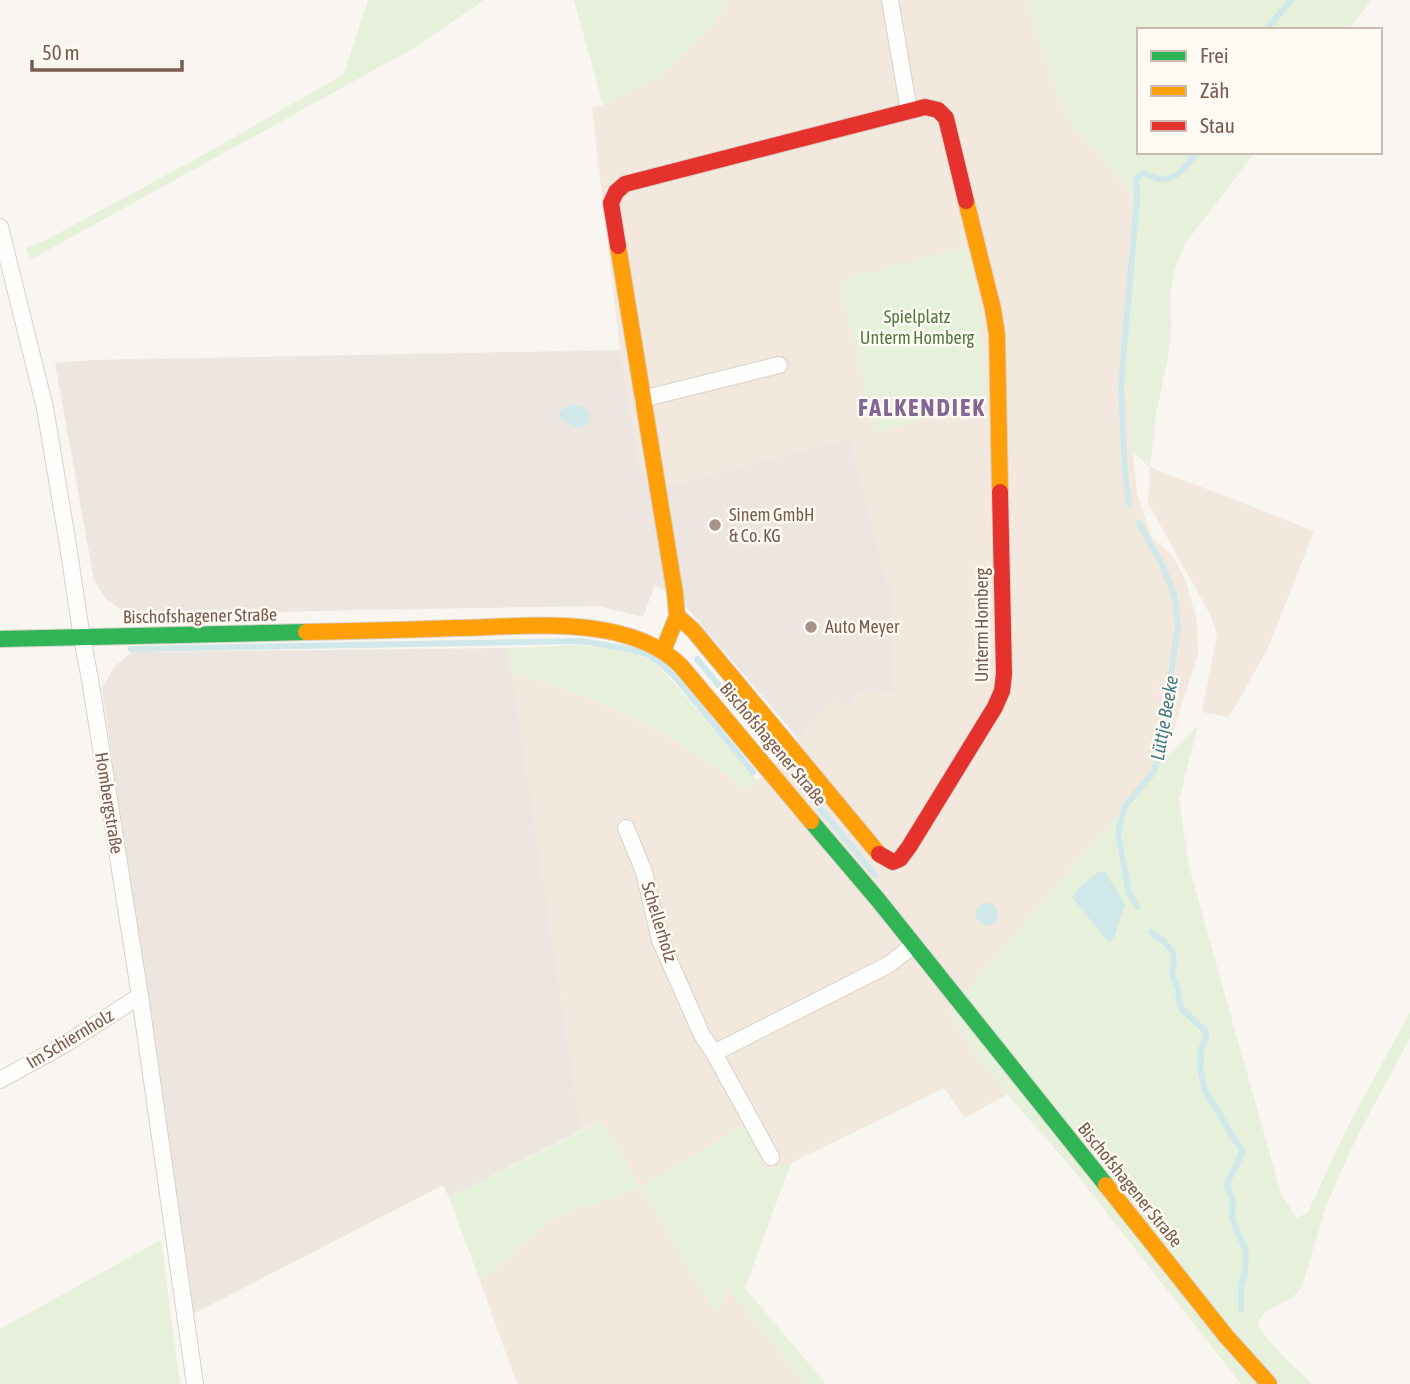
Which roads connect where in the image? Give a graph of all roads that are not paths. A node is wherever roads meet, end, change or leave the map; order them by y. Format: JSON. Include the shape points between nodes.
{"nodes":[{"id":1,"x":890,"y":0,"type":"edge"},
{"id":2,"x":909,"y":111,"type":"junction"},
{"id":3,"x":0,"y":227,"type":"edge"},
{"id":4,"x":779,"y":365,"type":"dead end"},
{"id":5,"x":642,"y":399,"type":"junction"},
{"id":6,"x":677,"y":616,"type":"junction"},
{"id":7,"x":82,"y":638,"type":"junction"},
{"id":8,"x":0,"y":639,"type":"edge"},
{"id":9,"x":663,"y":651,"type":"junction"},
{"id":10,"x":626,"y":828,"type":"dead end"},
{"id":11,"x":914,"y":945,"type":"junction"},
{"id":12,"x":140,"y":996,"type":"junction"},
{"id":13,"x":714,"y":1053,"type":"junction"},
{"id":14,"x":0,"y":1080,"type":"edge"},
{"id":15,"x":771,"y":1157,"type":"dead end"},
{"id":16,"x":195,"y":1384,"type":"edge"},
{"id":17,"x":1269,"y":1384,"type":"edge"}],
"edges":[{"from":1,"to":2,"type":"street"},
{"from":2,"to":5,"type":"street","name":"Unterm Homberg","via":[[625,184],[616,192],[611,203]]},
{"from":2,"to":6,"type":"street","name":"Unterm Homberg","via":[[931,106],[946,118],[993,309],[1004,674],[995,707],[900,859],[893,862],[880,855]]},
{"from":3,"to":7,"type":"street","name":"Hombergstraße","via":[[45,408]]},
{"from":4,"to":5,"type":"street"},
{"from":5,"to":6,"type":"street","name":"Unterm Homberg"},
{"from":6,"to":9,"type":"street","name":"Unterm Homberg"},
{"from":7,"to":8,"type":"street","name":"Bischofshagener Straße"},
{"from":7,"to":9,"type":"street","name":"Bischofshagener Straße","via":[[561,626],[610,632]]},
{"from":7,"to":12,"type":"street","name":"Hombergstraße"},
{"from":9,"to":11,"type":"street","name":"Bischofshagener Straße","via":[[691,677]]},
{"from":10,"to":13,"type":"street","name":"Schellerholz","via":[[660,940]]},
{"from":11,"to":13,"type":"street","via":[[888,965]]},
{"from":11,"to":17,"type":"street","name":"Bischofshagener Straße"},
{"from":12,"to":14,"type":"street","name":"Im Schiernholz"},
{"from":12,"to":16,"type":"street","name":"Hombergstraße"},
{"from":13,"to":15,"type":"street","name":"Schellerholz"}]}
